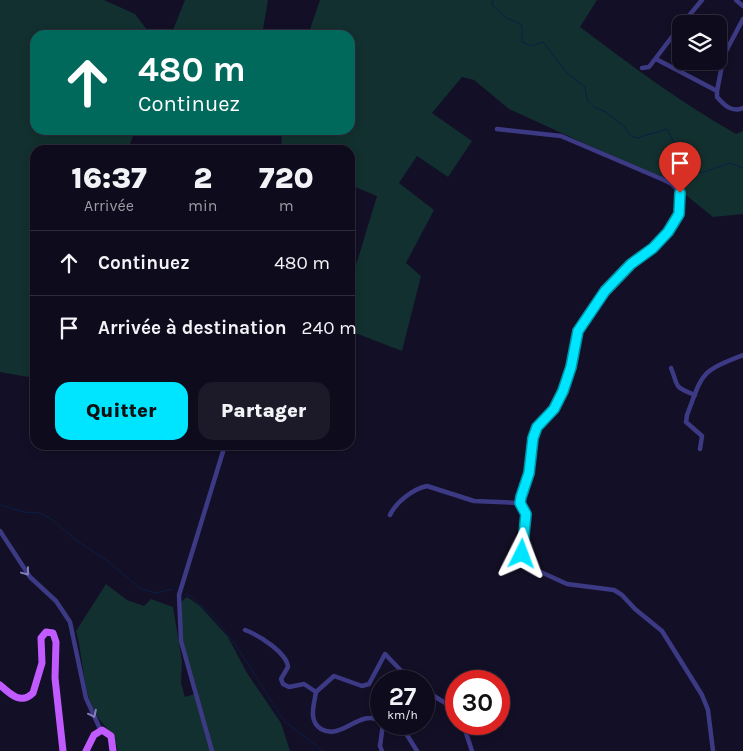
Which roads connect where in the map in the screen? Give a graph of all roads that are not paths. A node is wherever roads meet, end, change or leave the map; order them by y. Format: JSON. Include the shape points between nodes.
{"nodes":[{"id":1,"x":702,"y":0,"type":"edge"},
{"id":2,"x":736,"y":0,"type":"edge"},
{"id":3,"x":743,"y":6,"type":"edge"},
{"id":4,"x":690,"y":15,"type":"edge"},
{"id":5,"x":743,"y":19,"type":"edge"},
{"id":6,"x":672,"y":37,"type":"edge"},
{"id":7,"x":656,"y":59,"type":"junction"},
{"id":8,"x":642,"y":68,"type":"dead end"},
{"id":9,"x":717,"y":91,"type":"junction"},
{"id":10,"x":743,"y":108,"type":"edge"},
{"id":11,"x":497,"y":129,"type":"dead end"},
{"id":12,"x":743,"y":355,"type":"edge"},
{"id":13,"x":671,"y":368,"type":"dead end"},
{"id":14,"x":694,"y":395,"type":"junction"},
{"id":15,"x":700,"y":449,"type":"dead end"},
{"id":16,"x":222,"y":450,"type":"edge"},
{"id":17,"x":520,"y":503,"type":"junction"},
{"id":18,"x":390,"y":515,"type":"dead end"},
{"id":19,"x":0,"y":531,"type":"edge"},
{"id":20,"x":246,"y":630,"type":"dead end"},
{"id":21,"x":376,"y":670,"type":"edge"},
{"id":22,"x":400,"y":670,"type":"edge"},
{"id":23,"x":370,"y":682,"type":"edge"},
{"id":24,"x":0,"y":685,"type":"edge"},
{"id":25,"x":316,"y":692,"type":"junction"},
{"id":26,"x":370,"y":719,"type":"edge"},
{"id":27,"x":101,"y":731,"type":"junction"},
{"id":28,"x":381,"y":735,"type":"edge"},
{"id":29,"x":407,"y":735,"type":"dead end"},
{"id":30,"x":467,"y":735,"type":"edge"},
{"id":31,"x":63,"y":751,"type":"edge"},
{"id":32,"x":86,"y":751,"type":"edge"},
{"id":33,"x":114,"y":751,"type":"edge"},
{"id":34,"x":212,"y":751,"type":"edge"},
{"id":35,"x":382,"y":751,"type":"edge"},
{"id":36,"x":417,"y":751,"type":"edge"},
{"id":37,"x":472,"y":751,"type":"edge"},
{"id":38,"x":713,"y":751,"type":"edge"}],
"edges":[{"from":1,"to":4,"type":"street"},
{"from":2,"to":3,"type":"street"},
{"from":5,"to":9,"type":"street","via":[[724,55]]},
{"from":6,"to":7,"type":"street"},
{"from":7,"to":8,"type":"street","via":[[649,68]]},
{"from":7,"to":9,"type":"street"},
{"from":9,"to":10,"type":"street","via":[[717,97],[726,106],[736,110]]},
{"from":11,"to":17,"type":"street","via":[[561,136],[664,180],[678,189],[681,206],[668,232],[631,264],[578,331],[568,378],[554,409],[537,427],[533,438],[529,473]]},
{"from":12,"to":14,"type":"street","via":[[704,374]]},
{"from":13,"to":14,"type":"street","via":[[678,387]]},
{"from":14,"to":15,"type":"street","via":[[686,422],[702,436]]},
{"from":16,"to":34,"type":"street","via":[[179,595],[181,641]]},
{"from":17,"to":18,"type":"street","via":[[474,501],[427,486],[403,499]]},
{"from":17,"to":38,"type":"street","via":[[526,514],[522,554],[526,563],[567,584],[614,590],[667,637],[698,687],[708,710]]},
{"from":19,"to":27,"type":"street","one_way":true,"via":[[30,577],[56,601],[70,622],[86,698]]},
{"from":20,"to":25,"type":"street","via":[[261,636],[286,660],[288,668],[281,679],[283,684],[289,687],[304,684]]},
{"from":21,"to":22,"type":"street","via":[[385,654]]},
{"from":23,"to":25,"type":"street","via":[[362,686],[334,676]]},
{"from":24,"to":31,"type":"main road","via":[[17,698],[31,696],[41,669],[41,638],[46,632],[53,633]]},
{"from":25,"to":26,"type":"street","via":[[313,717],[325,731],[337,731],[360,720]]},
{"from":27,"to":32,"type":"main road","via":[[94,736]]},
{"from":27,"to":33,"type":"main road","via":[[111,736]]},
{"from":28,"to":35,"type":"street"},
{"from":29,"to":36,"type":"street"},
{"from":30,"to":37,"type":"street"}]}
